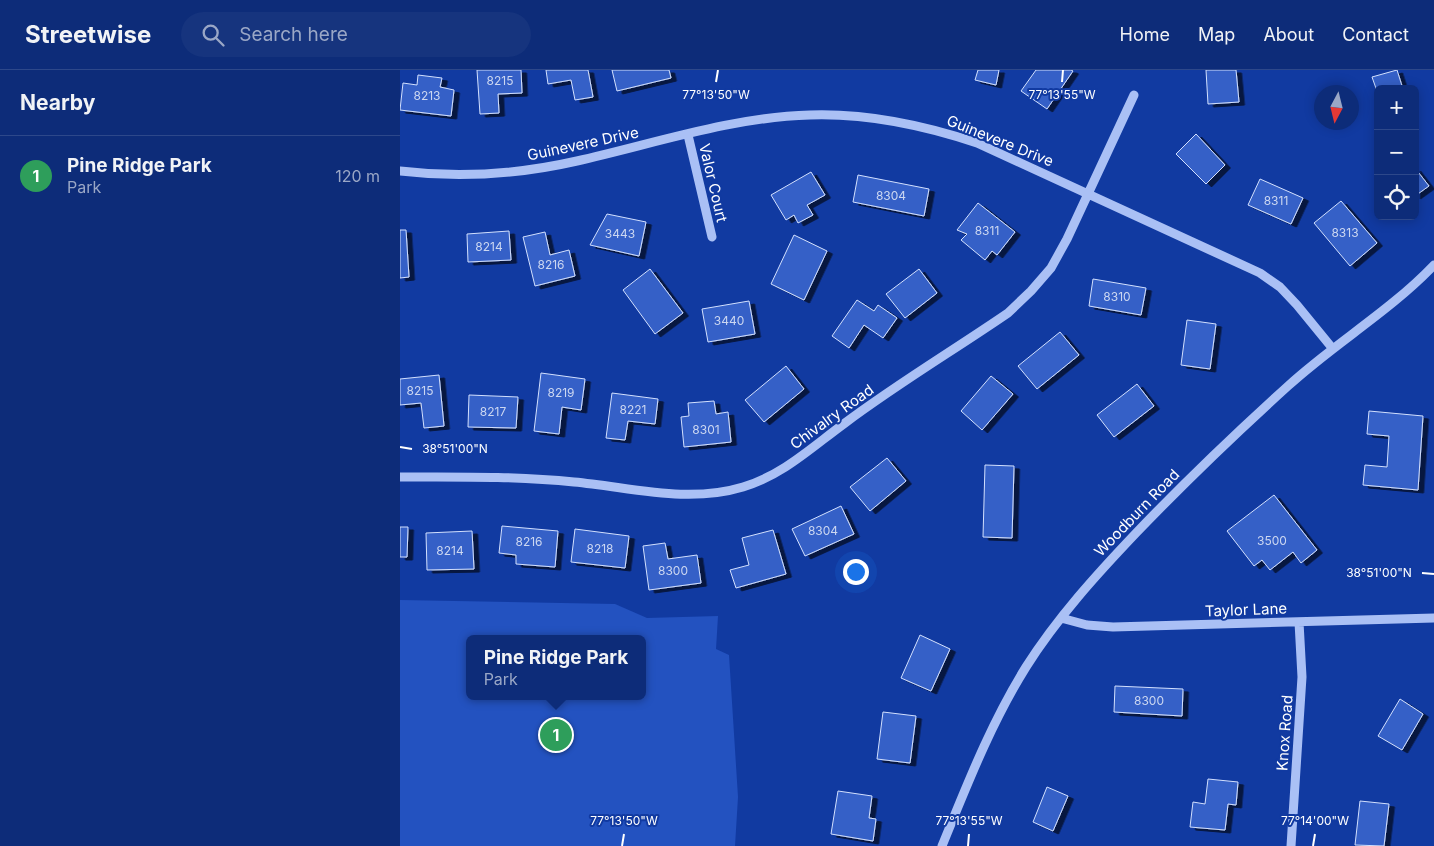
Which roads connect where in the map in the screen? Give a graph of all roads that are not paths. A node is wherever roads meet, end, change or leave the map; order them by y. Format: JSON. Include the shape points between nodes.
{"nodes":[{"id":1,"x":1134,"y":95,"type":"dead end"},
{"id":2,"x":688,"y":135,"type":"junction"},
{"id":3,"x":400,"y":171,"type":"edge"},
{"id":4,"x":1088,"y":194,"type":"junction"},
{"id":5,"x":712,"y":237,"type":"dead end"},
{"id":6,"x":1434,"y":265,"type":"edge"},
{"id":7,"x":1333,"y":350,"type":"junction"},
{"id":8,"x":400,"y":477,"type":"edge"},
{"id":9,"x":1061,"y":618,"type":"junction"},
{"id":10,"x":1434,"y":618,"type":"edge"},
{"id":11,"x":1299,"y":622,"type":"junction"},
{"id":12,"x":942,"y":846,"type":"edge"},
{"id":13,"x":1291,"y":846,"type":"edge"}],
"edges":[{"from":1,"to":4,"type":"street","name":"Chivalry Road"},
{"from":2,"to":3,"type":"street","name":"Guinevere Drive","via":[[575,162],[520,170],[464,174]]},
{"from":2,"to":4,"type":"street","name":"Guinevere Drive","via":[[761,120],[810,115],[855,115],[896,120],[977,143]]},
{"from":2,"to":5,"type":"street","name":"Valor Court"},
{"from":4,"to":7,"type":"street","name":"Guinevere Drive","via":[[1260,273],[1280,287]]},
{"from":4,"to":8,"type":"street","name":"Chivalry Road","via":[[1050,268],[1008,313],[845,422],[771,476],[734,489],[686,495],[574,482]]},
{"from":6,"to":7,"type":"street","name":"Woodburn Road"},
{"from":7,"to":9,"type":"street","name":"Woodburn Road","via":[[1289,385],[1172,496],[1103,568]]},
{"from":9,"to":11,"type":"street","name":"Taylor Lane","via":[[1113,627]]},
{"from":9,"to":12,"type":"street","name":"Woodburn Road","via":[[1000,711]]},
{"from":10,"to":11,"type":"street","name":"Taylor Lane"},
{"from":11,"to":13,"type":"street","name":"Knox Road","via":[[1302,677]]}]}
